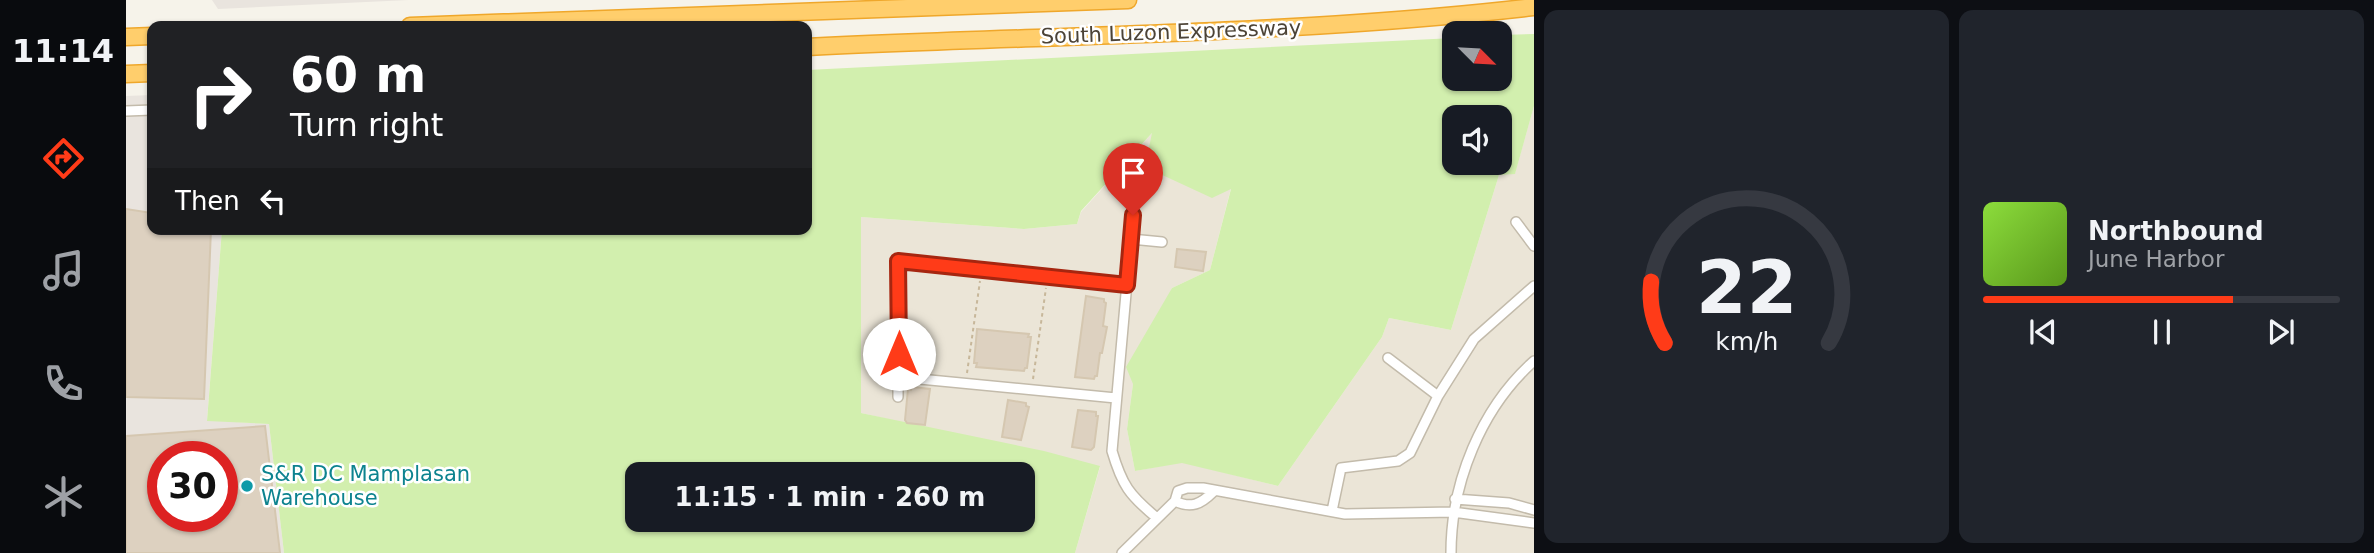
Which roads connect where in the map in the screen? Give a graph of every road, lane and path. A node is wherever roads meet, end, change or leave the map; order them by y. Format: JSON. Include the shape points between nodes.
{"nodes":[{"id":1,"x":863,"y":0,"type":"edge"},
{"id":2,"x":1128,"y":0,"type":"edge"},
{"id":3,"x":918,"y":4,"type":"edge"},
{"id":4,"x":1534,"y":7,"type":"edge"},
{"id":5,"x":826,"y":12,"type":"junction"},
{"id":6,"x":559,"y":21,"type":"edge"},
{"id":7,"x":147,"y":36,"type":"edge"},
{"id":8,"x":126,"y":37,"type":"edge"},
{"id":9,"x":812,"y":47,"type":"edge"},
{"id":10,"x":147,"y":73,"type":"edge"},
{"id":11,"x":126,"y":74,"type":"edge"},
{"id":12,"x":147,"y":110,"type":"edge"},
{"id":13,"x":126,"y":111,"type":"edge"},
{"id":14,"x":1133,"y":215,"type":"dead end"},
{"id":15,"x":1516,"y":222,"type":"dead end"},
{"id":16,"x":1131,"y":239,"type":"junction"},
{"id":17,"x":1162,"y":242,"type":"dead end"},
{"id":18,"x":1534,"y":246,"type":"edge"},
{"id":19,"x":982,"y":270,"type":"junction"},
{"id":20,"x":1047,"y":276,"type":"junction"},
{"id":21,"x":1127,"y":285,"type":"junction"},
{"id":22,"x":1534,"y":286,"type":"edge"},
{"id":23,"x":1388,"y":358,"type":"dead end"},
{"id":24,"x":1534,"y":361,"type":"edge"},
{"id":25,"x":899,"y":377,"type":"junction"},
{"id":26,"x":966,"y":383,"type":"junction"},
{"id":27,"x":1032,"y":389,"type":"junction"},
{"id":28,"x":1438,"y":396,"type":"junction"},
{"id":29,"x":898,"y":397,"type":"dead end"},
{"id":30,"x":1116,"y":398,"type":"junction"},
{"id":31,"x":1213,"y":492,"type":"junction"},
{"id":32,"x":1455,"y":499,"type":"junction"},
{"id":33,"x":1175,"y":501,"type":"junction"},
{"id":34,"x":1534,"y":509,"type":"edge"},
{"id":35,"x":1332,"y":511,"type":"junction"},
{"id":36,"x":1453,"y":512,"type":"junction"},
{"id":37,"x":1157,"y":518,"type":"junction"},
{"id":38,"x":1534,"y":523,"type":"edge"},
{"id":39,"x":1122,"y":553,"type":"edge"},
{"id":40,"x":1451,"y":553,"type":"edge"}],
"edges":[{"from":1,"to":5,"type":"highway"},
{"from":2,"to":3,"type":"highway","name":"South Luzon Expressway"},
{"from":3,"to":5,"type":"highway","name":"South Luzon Expressway"},
{"from":4,"to":9,"type":"highway","name":"South Luzon Expressway","via":[[1297,28]]},
{"from":5,"to":6,"type":"highway","name":"South Luzon Expressway"},
{"from":7,"to":8,"type":"highway"},
{"from":10,"to":11,"type":"highway"},
{"from":12,"to":13,"type":"street"},
{"from":14,"to":16,"type":"street"},
{"from":15,"to":18,"type":"street"},
{"from":16,"to":17,"type":"street"},
{"from":16,"to":21,"type":"street"},
{"from":19,"to":20,"type":"street"},
{"from":19,"to":25,"type":"street","via":[[898,261]]},
{"from":19,"to":26,"type":"path"},
{"from":20,"to":21,"type":"street"},
{"from":20,"to":27,"type":"path"},
{"from":21,"to":30,"type":"street"},
{"from":22,"to":28,"type":"street","via":[[1474,339]]},
{"from":23,"to":28,"type":"street"},
{"from":24,"to":32,"type":"street","via":[[1494,408],[1471,452]]},
{"from":25,"to":26,"type":"street"},
{"from":25,"to":29,"type":"street"},
{"from":26,"to":27,"type":"street"},
{"from":27,"to":30,"type":"street"},
{"from":28,"to":35,"type":"street","via":[[1410,453],[1398,461],[1341,468]]},
{"from":30,"to":37,"type":"street","via":[[1112,451],[1119,475],[1133,498]]},
{"from":31,"to":33,"type":"street","via":[[1194,506]]},
{"from":31,"to":33,"type":"street","via":[[1187,488],[1178,491]]},
{"from":31,"to":35,"type":"street"},
{"from":32,"to":34,"type":"street"},
{"from":32,"to":36,"type":"street"},
{"from":33,"to":37,"type":"street"},
{"from":35,"to":36,"type":"street"},
{"from":36,"to":38,"type":"street"},
{"from":36,"to":40,"type":"street"},
{"from":37,"to":39,"type":"street"}]}
